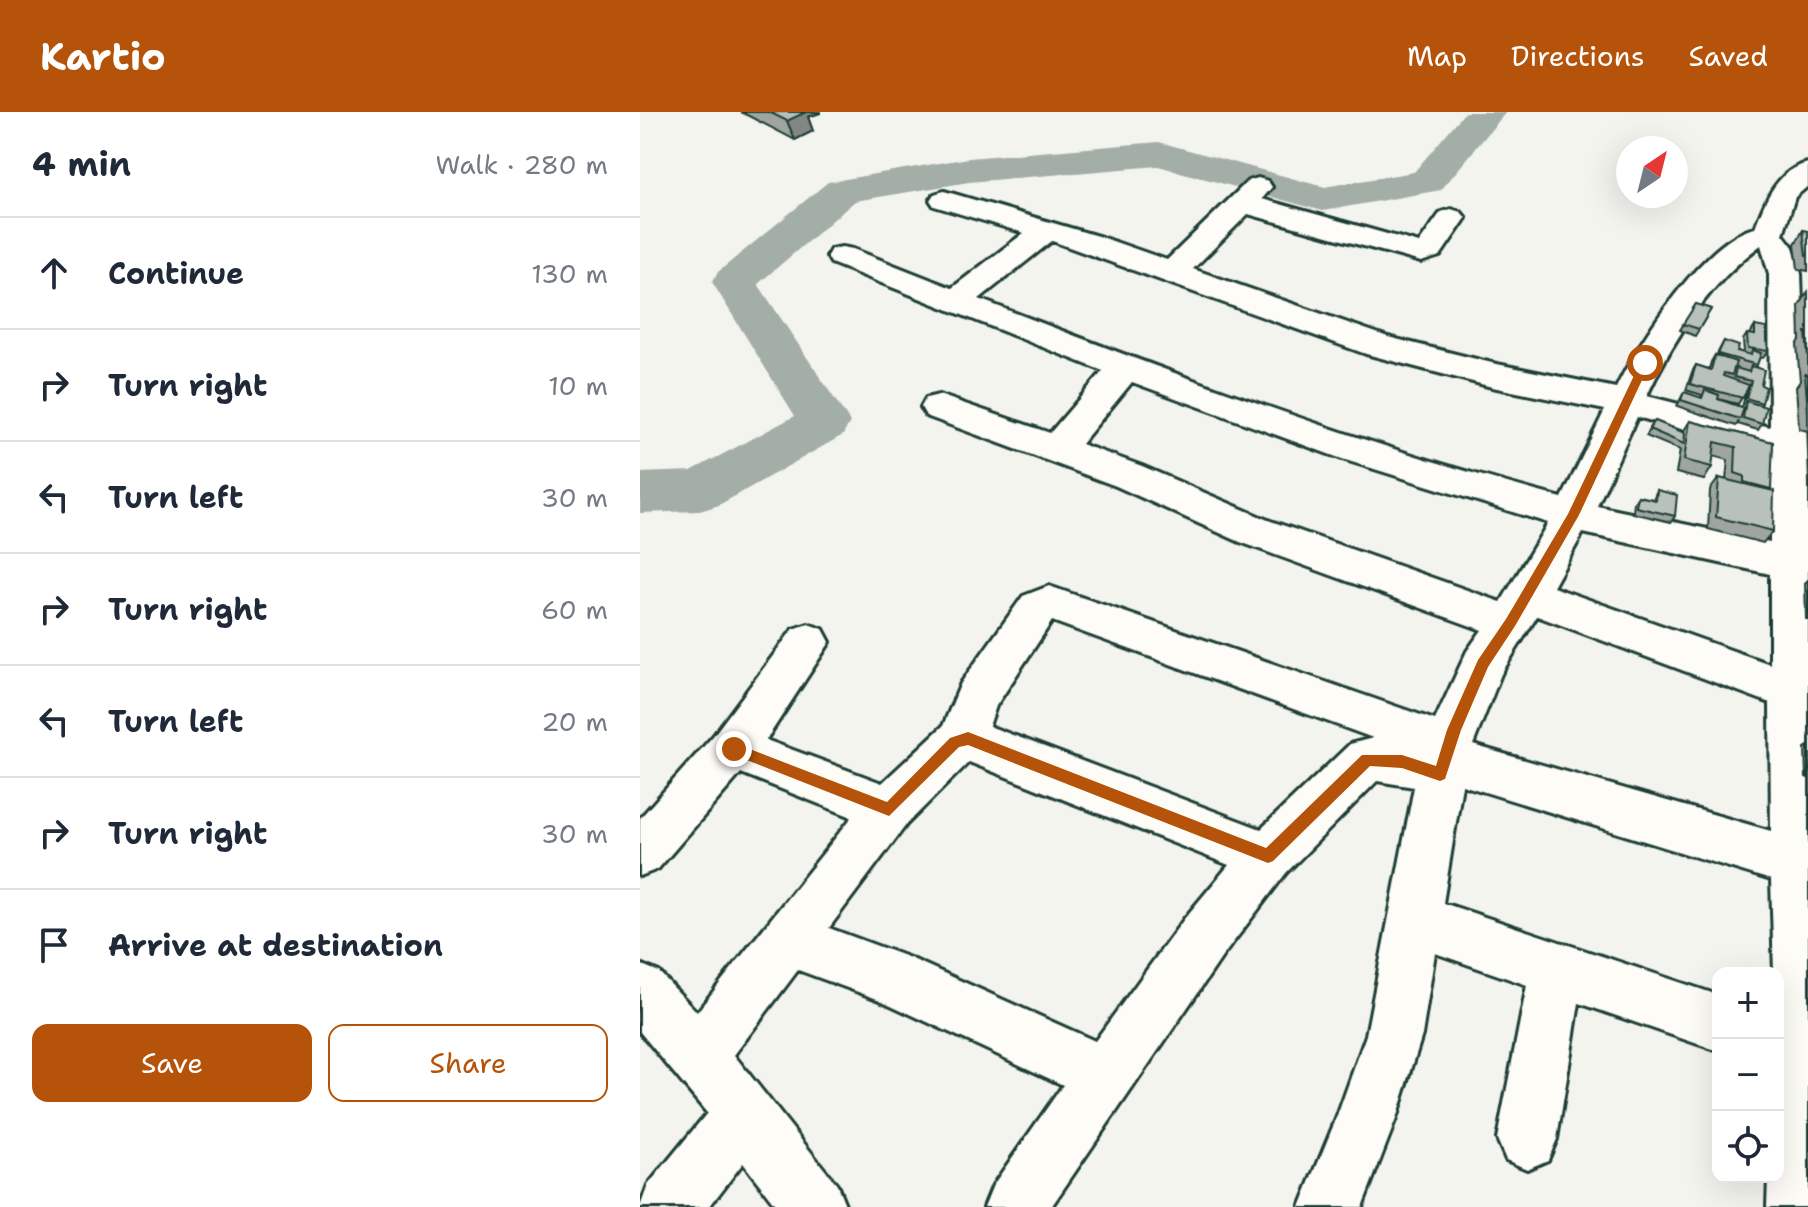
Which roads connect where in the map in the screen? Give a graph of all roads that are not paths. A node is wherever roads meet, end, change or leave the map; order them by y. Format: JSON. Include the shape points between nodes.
{"nodes":[{"id":1,"x":1808,"y":171,"type":"edge"},
{"id":2,"x":944,"y":200,"type":"dead end"},
{"id":3,"x":1451,"y":218,"type":"dead end"},
{"id":4,"x":1047,"y":230,"type":"junction"},
{"id":5,"x":1768,"y":235,"type":"junction"},
{"id":6,"x":842,"y":256,"type":"dead end"},
{"id":7,"x":1172,"y":273,"type":"junction"},
{"id":8,"x":956,"y":301,"type":"junction"},
{"id":9,"x":1126,"y":367,"type":"junction"},
{"id":10,"x":1625,"y":402,"type":"junction"},
{"id":11,"x":939,"y":407,"type":"dead end"},
{"id":12,"x":1788,"y":445,"type":"junction"},
{"id":13,"x":1057,"y":449,"type":"junction"},
{"id":14,"x":1573,"y":515,"type":"junction"},
{"id":15,"x":1790,"y":562,"type":"junction"},
{"id":16,"x":1518,"y":608,"type":"junction"},
{"id":17,"x":808,"y":642,"type":"dead end"},
{"id":18,"x":1792,"y":691,"type":"junction"},
{"id":19,"x":961,"y":739,"type":"junction"},
{"id":20,"x":734,"y":749,"type":"junction"},
{"id":21,"x":1445,"y":760,"type":"junction"},
{"id":22,"x":889,"y":809,"type":"junction"},
{"id":23,"x":640,"y":852,"type":"edge"},
{"id":24,"x":1268,"y":856,"type":"junction"},
{"id":25,"x":1800,"y":884,"type":"edge"},
{"id":26,"x":1415,"y":920,"type":"junction"},
{"id":27,"x":787,"y":939,"type":"junction"},
{"id":28,"x":1557,"y":968,"type":"junction"},
{"id":29,"x":640,"y":991,"type":"edge"},
{"id":30,"x":1712,"y":1021,"type":"edge"},
{"id":31,"x":1797,"y":1025,"type":"edge"},
{"id":32,"x":698,"y":1055,"type":"junction"},
{"id":33,"x":1105,"y":1075,"type":"junction"},
{"id":34,"x":744,"y":1114,"type":"junction"},
{"id":35,"x":1527,"y":1139,"type":"dead end"},
{"id":36,"x":1340,"y":1203,"type":"edge"},
{"id":37,"x":670,"y":1207,"type":"edge"},
{"id":38,"x":815,"y":1207,"type":"edge"},
{"id":39,"x":1015,"y":1207,"type":"edge"},
{"id":40,"x":1798,"y":1207,"type":"edge"}],
"edges":[{"from":1,"to":5,"type":"street","via":[[1782,194]]},
{"from":2,"to":4,"type":"street"},
{"from":3,"to":7,"type":"street","via":[[1429,250],[1421,253],[1250,195]]},
{"from":4,"to":7,"type":"street"},
{"from":4,"to":8,"type":"street"},
{"from":5,"to":10,"type":"street","via":[[1751,238],[1735,250],[1688,299]]},
{"from":5,"to":12,"type":"street","via":[[1778,247],[1785,274]]},
{"from":6,"to":8,"type":"street"},
{"from":7,"to":10,"type":"street","via":[[1378,346]]},
{"from":8,"to":9,"type":"street"},
{"from":9,"to":13,"type":"street"},
{"from":9,"to":14,"type":"street","via":[[1344,447]]},
{"from":10,"to":12,"type":"street"},
{"from":10,"to":14,"type":"street"},
{"from":11,"to":13,"type":"street"},
{"from":12,"to":15,"type":"street"},
{"from":13,"to":16,"type":"street","via":[[1254,531]]},
{"from":14,"to":15,"type":"street"},
{"from":14,"to":16,"type":"street"},
{"from":15,"to":18,"type":"street"},
{"from":16,"to":18,"type":"street","via":[[1633,636]]},
{"from":16,"to":21,"type":"street","via":[[1483,664]]},
{"from":17,"to":20,"type":"street"},
{"from":18,"to":25,"type":"street"},
{"from":19,"to":21,"type":"street","via":[[977,697],[1038,608],[1049,603],[1322,698]]},
{"from":19,"to":22,"type":"street"},
{"from":19,"to":24,"type":"street"},
{"from":20,"to":22,"type":"street"},
{"from":20,"to":23,"type":"street","via":[[684,810]]},
{"from":21,"to":24,"type":"street","via":[[1367,759]]},
{"from":21,"to":25,"type":"street"},
{"from":21,"to":26,"type":"street"},
{"from":22,"to":27,"type":"street"},
{"from":24,"to":33,"type":"street"},
{"from":25,"to":31,"type":"street"},
{"from":26,"to":28,"type":"street"},
{"from":26,"to":36,"type":"street","via":[[1394,1035]]},
{"from":27,"to":32,"type":"street"},
{"from":27,"to":33,"type":"street","via":[[891,977]]},
{"from":28,"to":30,"type":"street"},
{"from":28,"to":35,"type":"street"},
{"from":29,"to":32,"type":"street"},
{"from":31,"to":40,"type":"street"},
{"from":32,"to":34,"type":"street"},
{"from":33,"to":39,"type":"street"},
{"from":34,"to":37,"type":"street"},
{"from":34,"to":38,"type":"street"}]}
